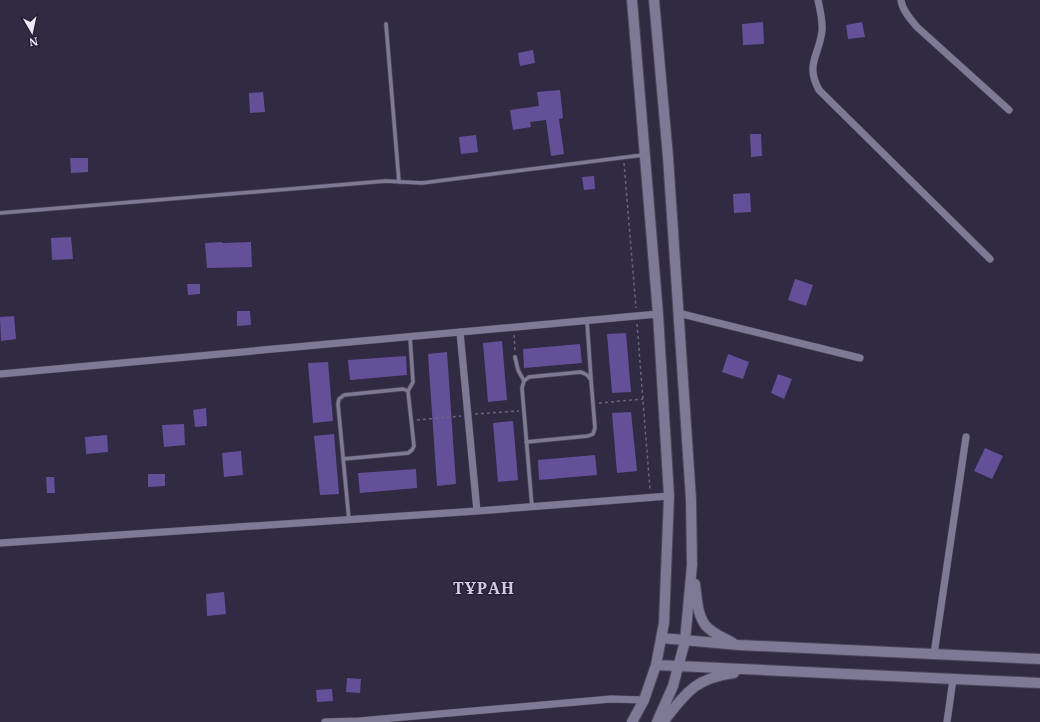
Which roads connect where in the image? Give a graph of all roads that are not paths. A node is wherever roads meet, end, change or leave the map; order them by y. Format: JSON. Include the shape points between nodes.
{"nodes":[{"id":1,"x":632,"y":0,"type":"edge"},
{"id":2,"x":654,"y":0,"type":"edge"},
{"id":3,"x":818,"y":0,"type":"edge"},
{"id":4,"x":901,"y":0,"type":"edge"},
{"id":5,"x":386,"y":24,"type":"dead end"},
{"id":6,"x":1009,"y":110,"type":"dead end"},
{"id":7,"x":644,"y":155,"type":"junction"},
{"id":8,"x":399,"y":182,"type":"junction"},
{"id":9,"x":0,"y":213,"type":"edge"},
{"id":10,"x":990,"y":259,"type":"dead end"},
{"id":11,"x":678,"y":313,"type":"junction"},
{"id":12,"x":658,"y":314,"type":"junction"},
{"id":13,"x":587,"y":321,"type":"junction"},
{"id":14,"x":460,"y":332,"type":"junction"},
{"id":15,"x":410,"y":337,"type":"junction"},
{"id":16,"x":515,"y":357,"type":"road end"},
{"id":17,"x":860,"y":358,"type":"dead end"},
{"id":18,"x":0,"y":374,"type":"edge"},
{"id":19,"x":591,"y":380,"type":"junction"},
{"id":20,"x":524,"y":381,"type":"junction"},
{"id":21,"x":408,"y":391,"type":"junction"},
{"id":22,"x":966,"y":437,"type":"dead end"},
{"id":23,"x":526,"y":442,"type":"junction"},
{"id":24,"x":343,"y":459,"type":"junction"},
{"id":25,"x":669,"y":496,"type":"junction"},
{"id":26,"x":532,"y":507,"type":"junction"},
{"id":27,"x":478,"y":511,"type":"junction"},
{"id":28,"x":349,"y":520,"type":"junction"},
{"id":29,"x":0,"y":543,"type":"edge"},
{"id":30,"x":692,"y":565,"type":"junction"},
{"id":31,"x":661,"y":638,"type":"junction"},
{"id":32,"x":685,"y":641,"type":"junction"},
{"id":33,"x":739,"y":645,"type":"junction"},
{"id":34,"x":934,"y":654,"type":"junction"},
{"id":35,"x":1040,"y":659,"type":"edge"},
{"id":36,"x":656,"y":665,"type":"junction"},
{"id":37,"x":679,"y":665,"type":"junction"},
{"id":38,"x":758,"y":670,"type":"junction"},
{"id":39,"x":953,"y":679,"type":"junction"},
{"id":40,"x":1040,"y":683,"type":"edge"},
{"id":41,"x":644,"y":700,"type":"junction"},
{"id":42,"x":325,"y":722,"type":"edge"},
{"id":43,"x":632,"y":722,"type":"edge"},
{"id":44,"x":657,"y":722,"type":"edge"},
{"id":45,"x":663,"y":722,"type":"edge"},
{"id":46,"x":947,"y":722,"type":"edge"}],
"edges":[{"from":1,"to":7,"type":"street"},
{"from":2,"to":11,"type":"street"},
{"from":3,"to":10,"type":"street","via":[[822,30],[812,71],[820,90]]},
{"from":4,"to":6,"type":"street","via":[[917,28]]},
{"from":5,"to":8,"type":"lane"},
{"from":7,"to":8,"type":"lane","via":[[422,183]]},
{"from":7,"to":12,"type":"street"},
{"from":8,"to":9,"type":"lane","via":[[386,181]]},
{"from":11,"to":17,"type":"street"},
{"from":11,"to":30,"type":"street","via":[[691,500]]},
{"from":12,"to":13,"type":"street"},
{"from":12,"to":25,"type":"street"},
{"from":13,"to":14,"type":"street"},
{"from":13,"to":19,"type":"lane"},
{"from":14,"to":15,"type":"street"},
{"from":14,"to":27,"type":"street"},
{"from":15,"to":18,"type":"street"},
{"from":15,"to":21,"type":"lane","via":[[413,382]]},
{"from":16,"to":20,"type":"lane"},
{"from":19,"to":20,"type":"lane","via":[[581,372],[529,377]]},
{"from":19,"to":23,"type":"lane","via":[[595,428],[593,434]]},
{"from":20,"to":23,"type":"lane","via":[[522,388]]},
{"from":21,"to":24,"type":"lane","via":[[414,446],[412,450],[408,453]]},
{"from":21,"to":24,"type":"lane","via":[[403,389],[344,396],[339,399]]},
{"from":22,"to":34,"type":"street"},
{"from":23,"to":26,"type":"lane"},
{"from":24,"to":28,"type":"lane"},
{"from":25,"to":26,"type":"street"},
{"from":25,"to":31,"type":"street","via":[[664,623]]},
{"from":26,"to":27,"type":"street"},
{"from":27,"to":28,"type":"street"},
{"from":28,"to":29,"type":"street"},
{"from":30,"to":32,"type":"street"},
{"from":30,"to":33,"type":"street","via":[[698,612],[706,626]]},
{"from":31,"to":32,"type":"street"},
{"from":31,"to":36,"type":"street"},
{"from":32,"to":33,"type":"street"},
{"from":32,"to":37,"type":"street"},
{"from":33,"to":34,"type":"street"},
{"from":34,"to":35,"type":"street"},
{"from":36,"to":37,"type":"street"},
{"from":36,"to":41,"type":"street"},
{"from":37,"to":38,"type":"street"},
{"from":37,"to":44,"type":"street"},
{"from":38,"to":39,"type":"street"},
{"from":38,"to":45,"type":"street","via":[[703,681],[686,693]]},
{"from":39,"to":40,"type":"street"},
{"from":39,"to":46,"type":"street"},
{"from":41,"to":42,"type":"street","via":[[611,699]]},
{"from":41,"to":43,"type":"street"}]}
